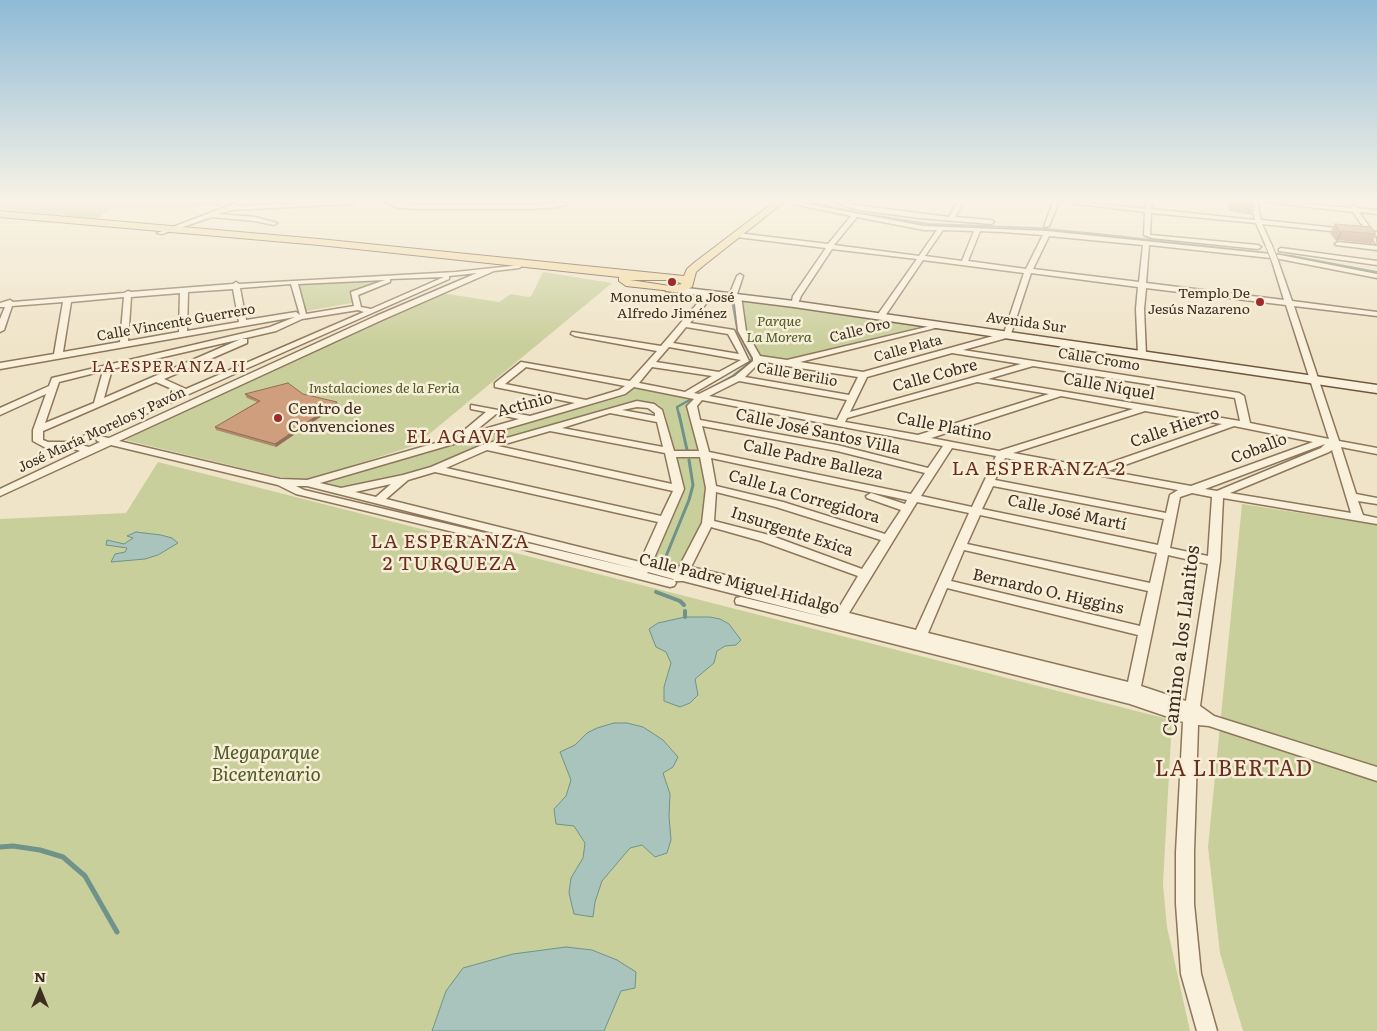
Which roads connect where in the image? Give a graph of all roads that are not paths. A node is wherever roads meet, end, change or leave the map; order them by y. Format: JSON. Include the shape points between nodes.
{"nodes":[{"id":1,"x":326,"y":250,"type":"edge"},
{"id":2,"x":396,"y":250,"type":"edge"},
{"id":3,"x":717,"y":250,"type":"edge"},
{"id":4,"x":827,"y":250,"type":"edge"},
{"id":5,"x":861,"y":250,"type":"edge"},
{"id":6,"x":926,"y":250,"type":"edge"},
{"id":7,"x":970,"y":250,"type":"edge"},
{"id":8,"x":1037,"y":250,"type":"edge"},
{"id":9,"x":1146,"y":250,"type":"edge"},
{"id":10,"x":1229,"y":250,"type":"edge"},
{"id":11,"x":1258,"y":250,"type":"edge"},
{"id":12,"x":1270,"y":250,"type":"edge"},
{"id":13,"x":921,"y":258,"type":"junction"},
{"id":14,"x":481,"y":261,"type":"junction"},
{"id":15,"x":1377,"y":262,"type":"edge"},
{"id":16,"x":699,"y":264,"type":"junction"},
{"id":17,"x":964,"y":264,"type":"junction"},
{"id":18,"x":519,"y":266,"type":"junction"},
{"id":19,"x":469,"y":267,"type":"junction"},
{"id":20,"x":557,"y":267,"type":"junction"},
{"id":21,"x":491,"y":270,"type":"junction"},
{"id":22,"x":1028,"y":272,"type":"junction"},
{"id":23,"x":456,"y":274,"type":"junction"},
{"id":24,"x":402,"y":276,"type":"junction"},
{"id":25,"x":658,"y":276,"type":"junction"},
{"id":26,"x":740,"y":276,"type":"dead end"},
{"id":27,"x":1377,"y":276,"type":"edge"},
{"id":28,"x":632,"y":280,"type":"junction"},
{"id":29,"x":294,"y":282,"type":"junction"},
{"id":30,"x":688,"y":282,"type":"junction"},
{"id":31,"x":236,"y":285,"type":"junction"},
{"id":32,"x":1142,"y":285,"type":"junction"},
{"id":33,"x":670,"y":289,"type":"junction"},
{"id":34,"x":184,"y":291,"type":"junction"},
{"id":35,"x":711,"y":293,"type":"junction"},
{"id":36,"x":128,"y":294,"type":"junction"},
{"id":37,"x":730,"y":294,"type":"junction"},
{"id":38,"x":67,"y":301,"type":"junction"},
{"id":39,"x":1287,"y":302,"type":"junction"},
{"id":40,"x":795,"y":303,"type":"junction"},
{"id":41,"x":4,"y":304,"type":"edge"},
{"id":42,"x":357,"y":306,"type":"junction"},
{"id":43,"x":371,"y":311,"type":"junction"},
{"id":44,"x":303,"y":313,"type":"junction"},
{"id":45,"x":1377,"y":314,"type":"edge"},
{"id":46,"x":881,"y":315,"type":"junction"},
{"id":47,"x":243,"y":324,"type":"junction"},
{"id":48,"x":684,"y":324,"type":"junction"},
{"id":49,"x":939,"y":326,"type":"junction"},
{"id":50,"x":274,"y":329,"type":"junction"},
{"id":51,"x":0,"y":330,"type":"edge"},
{"id":52,"x":1008,"y":334,"type":"junction"},
{"id":53,"x":183,"y":335,"type":"junction"},
{"id":54,"x":613,"y":341,"type":"dead end"},
{"id":55,"x":124,"y":345,"type":"junction"},
{"id":56,"x":664,"y":347,"type":"junction"},
{"id":57,"x":954,"y":351,"type":"junction"},
{"id":58,"x":1141,"y":353,"type":"junction"},
{"id":59,"x":58,"y":356,"type":"junction"},
{"id":60,"x":746,"y":358,"type":"junction"},
{"id":61,"x":757,"y":358,"type":"junction"},
{"id":62,"x":787,"y":363,"type":"junction"},
{"id":63,"x":649,"y":364,"type":"junction"},
{"id":64,"x":1033,"y":364,"type":"junction"},
{"id":65,"x":0,"y":366,"type":"edge"},
{"id":66,"x":108,"y":368,"type":"junction"},
{"id":67,"x":721,"y":375,"type":"junction"},
{"id":68,"x":863,"y":375,"type":"junction"},
{"id":69,"x":1313,"y":377,"type":"junction"},
{"id":70,"x":738,"y":378,"type":"junction"},
{"id":71,"x":157,"y":379,"type":"junction"},
{"id":72,"x":980,"y":380,"type":"junction"},
{"id":73,"x":54,"y":383,"type":"junction"},
{"id":74,"x":632,"y":385,"type":"junction"},
{"id":75,"x":1377,"y":385,"type":"edge"},
{"id":76,"x":1377,"y":389,"type":"edge"},
{"id":77,"x":186,"y":392,"type":"junction"},
{"id":78,"x":1061,"y":394,"type":"junction"},
{"id":79,"x":692,"y":396,"type":"junction"},
{"id":80,"x":852,"y":398,"type":"junction"},
{"id":81,"x":588,"y":403,"type":"junction"},
{"id":82,"x":98,"y":404,"type":"junction"},
{"id":83,"x":474,"y":407,"type":"dead end"},
{"id":84,"x":1145,"y":408,"type":"junction"},
{"id":85,"x":494,"y":411,"type":"junction"},
{"id":86,"x":0,"y":412,"type":"edge"},
{"id":87,"x":532,"y":419,"type":"junction"},
{"id":88,"x":842,"y":419,"type":"junction"},
{"id":89,"x":697,"y":422,"type":"junction"},
{"id":90,"x":1234,"y":423,"type":"junction"},
{"id":91,"x":1246,"y":425,"type":"junction"},
{"id":92,"x":549,"y":429,"type":"junction"},
{"id":93,"x":38,"y":430,"type":"junction"},
{"id":94,"x":460,"y":438,"type":"junction"},
{"id":95,"x":918,"y":438,"type":"junction"},
{"id":96,"x":104,"y":440,"type":"junction"},
{"id":97,"x":1329,"y":442,"type":"junction"},
{"id":98,"x":950,"y":444,"type":"junction"},
{"id":99,"x":486,"y":447,"type":"junction"},
{"id":100,"x":81,"y":448,"type":"junction"},
{"id":101,"x":1377,"y":451,"type":"edge"},
{"id":102,"x":669,"y":452,"type":"junction"},
{"id":103,"x":705,"y":454,"type":"junction"},
{"id":104,"x":1002,"y":454,"type":"junction"},
{"id":105,"x":435,"y":469,"type":"junction"},
{"id":106,"x":1096,"y":471,"type":"junction"},
{"id":107,"x":932,"y":472,"type":"junction"},
{"id":108,"x":405,"y":478,"type":"junction"},
{"id":109,"x":280,"y":482,"type":"junction"},
{"id":110,"x":991,"y":482,"type":"junction"},
{"id":111,"x":307,"y":483,"type":"junction"},
{"id":112,"x":0,"y":486,"type":"edge"},
{"id":113,"x":712,"y":488,"type":"junction"},
{"id":114,"x":1198,"y":488,"type":"junction"},
{"id":115,"x":678,"y":489,"type":"junction"},
{"id":116,"x":293,"y":490,"type":"junction"},
{"id":117,"x":338,"y":492,"type":"junction"},
{"id":118,"x":0,"y":493,"type":"edge"},
{"id":119,"x":1218,"y":494,"type":"junction"},
{"id":120,"x":1351,"y":496,"type":"junction"},
{"id":121,"x":377,"y":501,"type":"junction"},
{"id":122,"x":1377,"y":501,"type":"edge"},
{"id":123,"x":910,"y":504,"type":"junction"},
{"id":124,"x":976,"y":511,"type":"junction"},
{"id":125,"x":1169,"y":517,"type":"junction"},
{"id":126,"x":1358,"y":517,"type":"junction"},
{"id":127,"x":665,"y":520,"type":"junction"},
{"id":128,"x":1377,"y":521,"type":"edge"},
{"id":129,"x":708,"y":523,"type":"junction"},
{"id":130,"x":495,"y":534,"type":"junction"},
{"id":131,"x":887,"y":538,"type":"junction"},
{"id":132,"x":961,"y":546,"type":"junction"},
{"id":133,"x":1163,"y":550,"type":"junction"},
{"id":134,"x":1214,"y":560,"type":"junction"},
{"id":135,"x":642,"y":572,"type":"junction"},
{"id":136,"x":682,"y":573,"type":"junction"},
{"id":137,"x":864,"y":574,"type":"junction"},
{"id":138,"x":943,"y":583,"type":"junction"},
{"id":139,"x":1155,"y":588,"type":"junction"},
{"id":140,"x":838,"y":621,"type":"junction"},
{"id":141,"x":1146,"y":632,"type":"junction"},
{"id":142,"x":919,"y":637,"type":"junction"},
{"id":143,"x":1132,"y":694,"type":"junction"},
{"id":144,"x":1191,"y":714,"type":"junction"},
{"id":145,"x":1377,"y":774,"type":"edge"},
{"id":146,"x":1207,"y":1031,"type":"edge"}],
"edges":[{"from":1,"to":19,"type":"main road"},
{"from":2,"to":20,"type":"main road"},
{"from":3,"to":16,"type":"main road"},
{"from":4,"to":40,"type":"street"},
{"from":5,"to":13,"type":"street"},
{"from":6,"to":13,"type":"street"},
{"from":7,"to":17,"type":"street"},
{"from":8,"to":22,"type":"street"},
{"from":9,"to":32,"type":"street"},
{"from":10,"to":27,"type":"street"},
{"from":11,"to":15,"type":"street"},
{"from":12,"to":39,"type":"street","bridge":true},
{"from":13,"to":17,"type":"street"},
{"from":13,"to":46,"type":"street"},
{"from":14,"to":18,"type":"main road"},
{"from":14,"to":19,"type":"main road"},
{"from":14,"to":20,"type":"main road"},
{"from":16,"to":25,"type":"main road","via":[[688,270]]},
{"from":16,"to":30,"type":"main road","via":[[691,271]]},
{"from":17,"to":22,"type":"street"},
{"from":18,"to":21,"type":"street"},
{"from":18,"to":28,"type":"main road"},
{"from":19,"to":21,"type":"street"},
{"from":19,"to":23,"type":"street"},
{"from":19,"to":24,"type":"street","via":[[451,272]]},
{"from":19,"to":96,"type":"street","name":"José María Morelos y Pavón"},
{"from":20,"to":28,"type":"main road"},
{"from":21,"to":96,"type":"street","name":"José María Morelos y Pavón"},
{"from":22,"to":32,"type":"street"},
{"from":22,"to":52,"type":"street"},
{"from":23,"to":24,"type":"street"},
{"from":23,"to":43,"type":"street"},
{"from":24,"to":29,"type":"street"},
{"from":24,"to":31,"type":"street"},
{"from":24,"to":42,"type":"street","via":[[354,294]]},
{"from":25,"to":28,"type":"main road"},
{"from":25,"to":30,"type":"main road"},
{"from":26,"to":37,"type":"street"},
{"from":28,"to":33,"type":"main road"},
{"from":29,"to":31,"type":"street"},
{"from":29,"to":44,"type":"street"},
{"from":30,"to":33,"type":"main road","via":[[681,289]]},
{"from":30,"to":37,"type":"main road","name":"Avenida Sur"},
{"from":31,"to":34,"type":"street"},
{"from":31,"to":36,"type":"street"},
{"from":31,"to":47,"type":"street"},
{"from":32,"to":39,"type":"street"},
{"from":32,"to":58,"type":"street"},
{"from":33,"to":35,"type":"main road","name":"Avenida Sur"},
{"from":34,"to":36,"type":"street"},
{"from":34,"to":53,"type":"street"},
{"from":35,"to":37,"type":"main road","name":"Avenida Sur"},
{"from":35,"to":48,"type":"street","name":"Actinio"},
{"from":36,"to":38,"type":"street"},
{"from":36,"to":41,"type":"street"},
{"from":36,"to":55,"type":"street"},
{"from":37,"to":40,"type":"main road","name":"Avenida Sur"},
{"from":37,"to":61,"type":"street","via":[[742,331]]},
{"from":38,"to":41,"type":"street"},
{"from":38,"to":59,"type":"street"},
{"from":39,"to":45,"type":"street"},
{"from":39,"to":69,"type":"street"},
{"from":40,"to":46,"type":"main road","name":"Avenida Sur"},
{"from":41,"to":51,"type":"street"},
{"from":42,"to":43,"type":"street"},
{"from":42,"to":44,"type":"street","name":"Calle Vincente Guerrero"},
{"from":42,"to":50,"type":"street","via":[[300,318]]},
{"from":43,"to":77,"type":"street"},
{"from":44,"to":47,"type":"street","name":"Calle Vincente Guerrero"},
{"from":46,"to":49,"type":"main road","name":"Avenida Sur"},
{"from":46,"to":52,"type":"main road","name":"Avenida Sur"},
{"from":47,"to":53,"type":"street","name":"Calle Vincente Guerrero"},
{"from":48,"to":56,"type":"street","name":"Actinio"},
{"from":48,"to":60,"type":"street","via":[[732,332]]},
{"from":49,"to":52,"type":"main road","name":"Avenida Sur"},
{"from":49,"to":62,"type":"street","name":"Calle Oro"},
{"from":50,"to":66,"type":"street"},
{"from":50,"to":71,"type":"street"},
{"from":52,"to":57,"type":"street","name":"Calle Plata"},
{"from":52,"to":58,"type":"main road","name":"Avenida Sur"},
{"from":53,"to":55,"type":"street","name":"Calle Vincente Guerrero"},
{"from":54,"to":56,"type":"street"},
{"from":55,"to":59,"type":"street","name":"Calle Vincente Guerrero"},
{"from":56,"to":60,"type":"street"},
{"from":56,"to":63,"type":"street","name":"Actinio"},
{"from":57,"to":64,"type":"street","name":"Calle Cromo"},
{"from":57,"to":68,"type":"street","name":"Calle Plata"},
{"from":58,"to":69,"type":"main road","name":"Avenida Sur"},
{"from":59,"to":65,"type":"street","name":"Calle Vincente Guerrero"},
{"from":60,"to":67,"type":"street"},
{"from":61,"to":62,"type":"street"},
{"from":61,"to":70,"type":"street","via":[[757,362]]},
{"from":62,"to":68,"type":"street"},
{"from":63,"to":67,"type":"street"},
{"from":63,"to":74,"type":"street","name":"Actinio"},
{"from":64,"to":72,"type":"street","name":"Calle Cobre"},
{"from":64,"to":91,"type":"street","name":"Calle Cromo","via":[[1239,396]]},
{"from":66,"to":73,"type":"street"},
{"from":66,"to":82,"type":"street"},
{"from":67,"to":79,"type":"street"},
{"from":68,"to":80,"type":"street","name":"Calle Plata"},
{"from":69,"to":75,"type":"main road","name":"Avenida Sur"},
{"from":69,"to":76,"type":"main road","name":"Avenida Sur"},
{"from":69,"to":97,"type":"street"},
{"from":70,"to":79,"type":"street"},
{"from":70,"to":80,"type":"street","name":"Calle Berilio"},
{"from":71,"to":77,"type":"street"},
{"from":71,"to":82,"type":"street"},
{"from":72,"to":78,"type":"street","name":"Calle Níquel"},
{"from":72,"to":88,"type":"street","name":"Calle Cobre"},
{"from":73,"to":86,"type":"street"},
{"from":73,"to":93,"type":"street"},
{"from":74,"to":79,"type":"street","name":"Calle Platino"},
{"from":74,"to":81,"type":"street","name":"Actinio","via":[[622,392]]},
{"from":74,"to":81,"type":"street","name":"Calle Platino","via":[[524,364],[498,385]]},
{"from":77,"to":100,"type":"street"},
{"from":78,"to":84,"type":"street","name":"Calle Níquel"},
{"from":78,"to":95,"type":"street"},
{"from":79,"to":88,"type":"street","name":"Calle Platino"},
{"from":79,"to":89,"type":"street"},
{"from":80,"to":88,"type":"street","name":"Calle Plata"},
{"from":81,"to":87,"type":"street","name":"Actinio"},
{"from":82,"to":93,"type":"street"},
{"from":83,"to":85,"type":"street"},
{"from":84,"to":90,"type":"street","name":"Calle Níquel"},
{"from":84,"to":104,"type":"street"},
{"from":85,"to":87,"type":"street"},
{"from":85,"to":94,"type":"street"},
{"from":87,"to":94,"type":"street","name":"Actinio"},
{"from":88,"to":95,"type":"street","name":"Calle Platino"},
{"from":89,"to":103,"type":"street"},
{"from":89,"to":107,"type":"street","name":"Calle José Santos Villa","via":[[837,448]]},
{"from":90,"to":91,"type":"street","name":"Calle Níquel"},
{"from":90,"to":106,"type":"street","name":"Calle Hierro"},
{"from":91,"to":97,"type":"street","name":"Calle Níquel"},
{"from":92,"to":99,"type":"street"},
{"from":92,"to":102,"type":"street","name":"Calle Padre Balleza"},
{"from":92,"to":102,"type":"street","via":[[637,404],[651,406],[659,412]]},
{"from":93,"to":100,"type":"street","via":[[38,441],[46,445]]},
{"from":94,"to":111,"type":"street","name":"Actinio"},
{"from":95,"to":98,"type":"street","name":"Calle Platino"},
{"from":96,"to":100,"type":"street","name":"José María Morelos y Pavón"},
{"from":96,"to":109,"type":"street","name":"Calle Padre Miguel Hidalgo"},
{"from":97,"to":101,"type":"street","name":"Calle Níquel"},
{"from":97,"to":114,"type":"street","name":"Coballo"},
{"from":97,"to":119,"type":"street","name":"Coballo"},
{"from":97,"to":120,"type":"street","via":[[1338,455]]},
{"from":98,"to":104,"type":"street","name":"Calle Platino"},
{"from":98,"to":107,"type":"street"},
{"from":99,"to":105,"type":"street"},
{"from":99,"to":115,"type":"street"},
{"from":100,"to":112,"type":"street","name":"José María Morelos y Pavón"},
{"from":100,"to":118,"type":"street","name":"José María Morelos y Pavón"},
{"from":102,"to":103,"type":"street","name":"Calle Padre Balleza"},
{"from":102,"to":115,"type":"street"},
{"from":103,"to":113,"type":"street"},
{"from":103,"to":123,"type":"street","name":"Calle Padre Balleza","via":[[823,479]]},
{"from":104,"to":106,"type":"street","name":"Calle Platino"},
{"from":104,"to":110,"type":"street"},
{"from":105,"to":108,"type":"street"},
{"from":105,"to":127,"type":"street"},
{"from":106,"to":114,"type":"street","name":"Calle Platino"},
{"from":107,"to":123,"type":"street"},
{"from":108,"to":117,"type":"street"},
{"from":108,"to":121,"type":"street"},
{"from":109,"to":111,"type":"street","name":"Calle Padre Miguel Hidalgo"},
{"from":109,"to":116,"type":"street","name":"Calle Padre Miguel Hidalgo"},
{"from":110,"to":124,"type":"street"},
{"from":110,"to":125,"type":"street"},
{"from":111,"to":116,"type":"street","name":"Actinio"},
{"from":111,"to":117,"type":"street","name":"Calle Padre Miguel Hidalgo"},
{"from":113,"to":129,"type":"street"},
{"from":113,"to":131,"type":"street","name":"Calle La Corregidora","via":[[779,504]]},
{"from":114,"to":119,"type":"street","name":"Calle Platino"},
{"from":114,"to":125,"type":"street","name":"Coballo","via":[[1175,494]]},
{"from":115,"to":127,"type":"street"},
{"from":116,"to":130,"type":"street","name":"Calle Padre Miguel Hidalgo"},
{"from":117,"to":121,"type":"street","name":"Calle Padre Miguel Hidalgo"},
{"from":119,"to":126,"type":"street","name":"Calle Platino"},
{"from":119,"to":134,"type":"street","name":"Camino a los Llanitos"},
{"from":120,"to":122,"type":"street"},
{"from":120,"to":126,"type":"street"},
{"from":121,"to":130,"type":"street","name":"Calle Padre Miguel Hidalgo"},
{"from":123,"to":124,"type":"street","name":"Calle José Martí"},
{"from":123,"to":131,"type":"street"},
{"from":124,"to":132,"type":"street"},
{"from":124,"to":133,"type":"street","name":"Calle José Martí"},
{"from":125,"to":133,"type":"street"},
{"from":126,"to":128,"type":"street","name":"Calle Platino"},
{"from":127,"to":135,"type":"street"},
{"from":129,"to":136,"type":"street"},
{"from":129,"to":137,"type":"street","name":"Insurgente Exica","via":[[765,538]]},
{"from":130,"to":135,"type":"street","name":"Calle Padre Miguel Hidalgo"},
{"from":131,"to":137,"type":"street"},
{"from":132,"to":138,"type":"street"},
{"from":132,"to":139,"type":"street"},
{"from":133,"to":134,"type":"street","name":"Calle José Martí"},
{"from":133,"to":139,"type":"street"},
{"from":134,"to":144,"type":"street","name":"Camino a los Llanitos"},
{"from":135,"to":136,"type":"street","name":"Calle Padre Miguel Hidalgo"},
{"from":135,"to":140,"type":"street","name":"Calle Padre Miguel Hidalgo"},
{"from":136,"to":140,"type":"street","name":"Calle Padre Miguel Hidalgo"},
{"from":137,"to":140,"type":"street"},
{"from":138,"to":141,"type":"street","name":"Bernardo O. Higgins"},
{"from":138,"to":142,"type":"street"},
{"from":139,"to":141,"type":"street"},
{"from":140,"to":142,"type":"street","name":"Calle Padre Miguel Hidalgo"},
{"from":140,"to":143,"type":"street","name":"Calle Padre Miguel Hidalgo"},
{"from":141,"to":143,"type":"street"},
{"from":142,"to":143,"type":"street","name":"Calle Padre Miguel Hidalgo"},
{"from":143,"to":144,"type":"street","name":"Calle Padre Miguel Hidalgo"},
{"from":144,"to":145,"type":"street","name":"Calle Padre Miguel Hidalgo"},
{"from":144,"to":146,"type":"street","name":"Camino a los Llanitos","via":[[1185,904],[1191,974]]}]}
